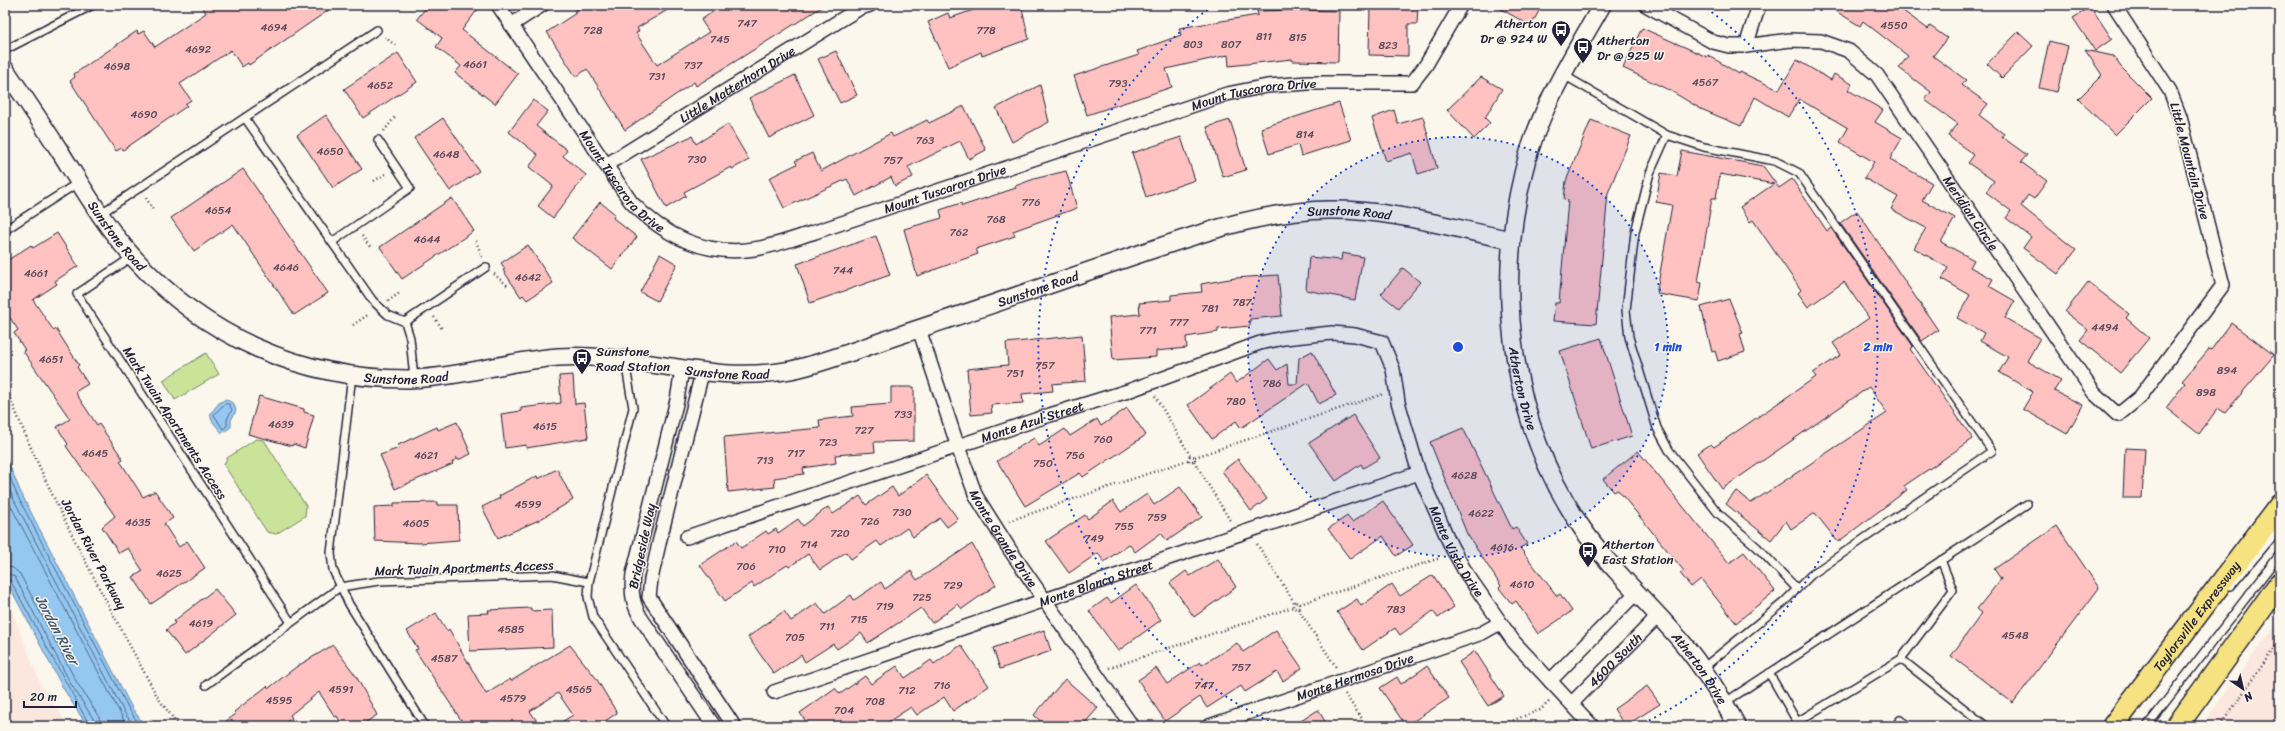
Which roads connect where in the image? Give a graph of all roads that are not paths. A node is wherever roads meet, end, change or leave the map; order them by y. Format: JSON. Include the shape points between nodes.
{"nodes":[{"id":1,"x":93,"y":5,"type":"edge"},
{"id":2,"x":498,"y":5,"type":"edge"},
{"id":3,"x":542,"y":5,"type":"edge"},
{"id":4,"x":870,"y":5,"type":"edge"},
{"id":5,"x":1461,"y":5,"type":"edge"},
{"id":6,"x":1602,"y":5,"type":"edge"},
{"id":7,"x":1646,"y":5,"type":"edge"},
{"id":8,"x":1759,"y":5,"type":"edge"},
{"id":9,"x":2114,"y":5,"type":"edge"},
{"id":10,"x":511,"y":25,"type":"junction"},
{"id":11,"x":377,"y":30,"type":"dead end"},
{"id":12,"x":1746,"y":46,"type":"junction"},
{"id":13,"x":5,"y":50,"type":"edge"},
{"id":14,"x":5,"y":69,"type":"edge"},
{"id":15,"x":1562,"y":74,"type":"junction"},
{"id":16,"x":245,"y":118,"type":"junction"},
{"id":17,"x":1667,"y":135,"type":"junction"},
{"id":18,"x":378,"y":140,"type":"road end"},
{"id":19,"x":606,"y":165,"type":"junction"},
{"id":20,"x":79,"y":182,"type":"junction"},
{"id":21,"x":100,"y":214,"type":"junction"},
{"id":22,"x":5,"y":230,"type":"edge"},
{"id":23,"x":1511,"y":240,"type":"junction"},
{"id":24,"x":332,"y":242,"type":"junction"},
{"id":25,"x":133,"y":256,"type":"junction"},
{"id":26,"x":486,"y":267,"type":"dead end"},
{"id":27,"x":2223,"y":285,"type":"joint"},
{"id":28,"x":405,"y":322,"type":"junction"},
{"id":29,"x":919,"y":329,"type":"junction"},
{"id":30,"x":1382,"y":342,"type":"joint"},
{"id":31,"x":625,"y":359,"type":"junction"},
{"id":32,"x":682,"y":370,"type":"junction"},
{"id":33,"x":702,"y":373,"type":"junction"},
{"id":34,"x":352,"y":375,"type":"junction"},
{"id":35,"x":414,"y":379,"type":"junction"},
{"id":36,"x":958,"y":447,"type":"junction"},
{"id":37,"x":1419,"y":472,"type":"junction"},
{"id":38,"x":2027,"y":504,"type":"dead end"},
{"id":39,"x":2280,"y":505,"type":"edge"},
{"id":40,"x":2280,"y":528,"type":"edge"},
{"id":41,"x":687,"y":537,"type":"dead end"},
{"id":42,"x":2280,"y":554,"type":"edge"},
{"id":43,"x":1941,"y":560,"type":"junction"},
{"id":44,"x":589,"y":582,"type":"junction"},
{"id":45,"x":2280,"y":584,"type":"edge"},
{"id":46,"x":340,"y":587,"type":"junction"},
{"id":47,"x":1797,"y":589,"type":"junction"},
{"id":48,"x":2226,"y":592,"type":"dead end"},
{"id":49,"x":1636,"y":593,"type":"junction"},
{"id":50,"x":1046,"y":601,"type":"junction"},
{"id":51,"x":2216,"y":603,"type":"dead end"},
{"id":52,"x":1658,"y":616,"type":"junction"},
{"id":53,"x":290,"y":621,"type":"junction"},
{"id":54,"x":1500,"y":623,"type":"junction"},
{"id":55,"x":1901,"y":659,"type":"junction"},
{"id":56,"x":2161,"y":663,"type":"junction"},
{"id":57,"x":1702,"y":668,"type":"junction"},
{"id":58,"x":1769,"y":673,"type":"junction"},
{"id":59,"x":1550,"y":681,"type":"junction"},
{"id":60,"x":206,"y":685,"type":"dead end"},
{"id":61,"x":774,"y":692,"type":"dead end"},
{"id":62,"x":1572,"y":703,"type":"junction"},
{"id":63,"x":1724,"y":703,"type":"junction"},
{"id":64,"x":1798,"y":724,"type":"edge"},
{"id":65,"x":425,"y":726,"type":"edge"},
{"id":66,"x":666,"y":726,"type":"edge"},
{"id":67,"x":714,"y":726,"type":"edge"},
{"id":68,"x":734,"y":726,"type":"edge"},
{"id":69,"x":1132,"y":726,"type":"edge"},
{"id":70,"x":1209,"y":726,"type":"edge"},
{"id":71,"x":1592,"y":726,"type":"edge"},
{"id":72,"x":1737,"y":726,"type":"edge"},
{"id":73,"x":1895,"y":726,"type":"edge"},
{"id":74,"x":1909,"y":726,"type":"edge"},
{"id":75,"x":1986,"y":726,"type":"edge"},
{"id":76,"x":2113,"y":726,"type":"edge"},
{"id":77,"x":2147,"y":726,"type":"edge"},
{"id":78,"x":2177,"y":726,"type":"edge"}],
"edges":[{"from":1,"to":13,"type":"lane"},
{"from":2,"to":10,"type":"street","name":"Mount Tuscarora Drive"},
{"from":3,"to":10,"type":"street"},
{"from":4,"to":19,"type":"street","name":"Little Matterhorn Drive","via":[[860,8],[786,52]]},
{"from":5,"to":19,"type":"street","name":"Mount Tuscarora Drive","via":[[1426,65],[1412,83],[1308,83],[1267,86],[1226,94],[815,232],[753,250],[736,251],[700,246],[681,240],[645,216],[631,202]]},
{"from":6,"to":15,"type":"street","name":"Atherton Drive"},
{"from":7,"to":12,"type":"street","name":"Meridian Circle","via":[[1713,42],[1729,46]]},
{"from":8,"to":12,"type":"street"},
{"from":9,"to":27,"type":"street","name":"Little Mountain Drive","via":[[2170,91],[2180,117]]},
{"from":10,"to":19,"type":"street","name":"Mount Tuscarora Drive"},
{"from":11,"to":16,"type":"lane"},
{"from":12,"to":27,"type":"street","name":"Meridian Circle","via":[[1790,40],[1821,41],[1849,50],[1877,75],[2094,393],[2118,415],[2140,397]]},
{"from":14,"to":20,"type":"street","name":"Sunstone Road"},
{"from":15,"to":17,"type":"lane"},
{"from":15,"to":23,"type":"street","name":"Atherton Drive","via":[[1539,126],[1523,172]]},
{"from":16,"to":21,"type":"lane"},
{"from":16,"to":24,"type":"lane"},
{"from":17,"to":47,"type":"lane","via":[[1650,172],[1635,232],[1626,310],[1629,337],[1658,428],[1670,450],[1718,512],[1757,547]]},
{"from":17,"to":47,"type":"lane","via":[[1704,147],[1775,161],[1799,173],[1992,451],[1811,575]]},
{"from":18,"to":24,"type":"lane","via":[[410,188]]},
{"from":20,"to":21,"type":"street","name":"Sunstone Road"},
{"from":20,"to":22,"type":"lane"},
{"from":21,"to":25,"type":"street","name":"Sunstone Road"},
{"from":23,"to":29,"type":"street","name":"Sunstone Road","via":[[1390,214],[1330,210],[1287,212],[1224,225]]},
{"from":23,"to":49,"type":"street","name":"Atherton Drive","via":[[1510,330],[1529,418],[1545,460],[1581,527],[1598,551]]},
{"from":24,"to":28,"type":"lane","via":[[380,308],[388,315]]},
{"from":25,"to":34,"type":"street","name":"Sunstone Road","via":[[188,308],[211,325],[255,348],[294,363]]},
{"from":25,"to":53,"type":"lane","name":"Mark Twain Apartments Access","via":[[77,294]]},
{"from":26,"to":28,"type":"lane"},
{"from":28,"to":35,"type":"lane","via":[[410,338]]},
{"from":29,"to":33,"type":"street","name":"Sunstone Road","via":[[793,370],[745,376]]},
{"from":29,"to":36,"type":"street","name":"Monte Grande Drive"},
{"from":30,"to":36,"type":"street","name":"Monte Azul Street","via":[[1356,335],[1332,333],[1260,343],[1128,391]]},
{"from":30,"to":37,"type":"street","name":"Monte Vista Drive","via":[[1393,369],[1407,436]]},
{"from":31,"to":32,"type":"street","name":"Sunstone Road"},
{"from":31,"to":35,"type":"street","name":"Sunstone Road","via":[[575,356],[536,359]]},
{"from":31,"to":44,"type":"lane","via":[[633,408]]},
{"from":32,"to":33,"type":"street","name":"Sunstone Road"},
{"from":32,"to":67,"type":"street","name":"Bridgeside Way","via":[[631,591],[634,605],[641,618]]},
{"from":33,"to":68,"type":"street","name":"Bridgeside Way","via":[[651,579],[649,597]]},
{"from":34,"to":35,"type":"street","name":"Sunstone Road"},
{"from":34,"to":46,"type":"lane","via":[[331,553],[333,570]]},
{"from":36,"to":41,"type":"street","name":"Monte Azul Street"},
{"from":36,"to":50,"type":"street","name":"Monte Grande Drive","via":[[976,496]]},
{"from":37,"to":50,"type":"street","name":"Monte Blanco Street"},
{"from":37,"to":54,"type":"street","name":"Monte Vista Drive","via":[[1437,519],[1454,553]]},
{"from":38,"to":43,"type":"lane"},
{"from":39,"to":56,"type":"main road","name":"Taylorsville Expressway"},
{"from":40,"to":48,"type":"lane"},
{"from":42,"to":77,"type":"lane"},
{"from":43,"to":55,"type":"lane","via":[[1953,590]]},
{"from":43,"to":58,"type":"lane"},
{"from":44,"to":46,"type":"lane","name":"Mark Twain Apartments Access","via":[[552,575],[379,581]]},
{"from":44,"to":66,"type":"lane","via":[[588,597],[593,618]]},
{"from":45,"to":78,"type":"main road"},
{"from":46,"to":53,"type":"lane","name":"Mark Twain Apartments Access"},
{"from":46,"to":65,"type":"lane"},
{"from":47,"to":57,"type":"lane"},
{"from":49,"to":52,"type":"street","name":"Atherton Drive"},
{"from":49,"to":59,"type":"street"},
{"from":50,"to":61,"type":"street","name":"Monte Blanco Street"},
{"from":50,"to":69,"type":"street","name":"Monte Grande Drive"},
{"from":51,"to":56,"type":"lane"},
{"from":52,"to":57,"type":"street","name":"Atherton Drive"},
{"from":52,"to":62,"type":"street","name":"4600 South"},
{"from":53,"to":60,"type":"lane","name":"Mark Twain Apartments Access"},
{"from":54,"to":59,"type":"street","name":"Monte Vista Drive"},
{"from":54,"to":70,"type":"street","name":"Monte Hermosa Drive","via":[[1482,633]]},
{"from":55,"to":64,"type":"lane"},
{"from":55,"to":75,"type":"lane"},
{"from":56,"to":76,"type":"main road","name":"Taylorsville Expressway"},
{"from":57,"to":63,"type":"street","name":"Atherton Drive"},
{"from":58,"to":63,"type":"lane"},
{"from":58,"to":64,"type":"lane"},
{"from":59,"to":62,"type":"street","name":"Monte Vista Drive"},
{"from":62,"to":71,"type":"street","name":"Monte Vista Drive"},
{"from":63,"to":72,"type":"street","name":"Atherton Drive"},
{"from":73,"to":74,"type":"lane","via":[[1900,720]]}]}
